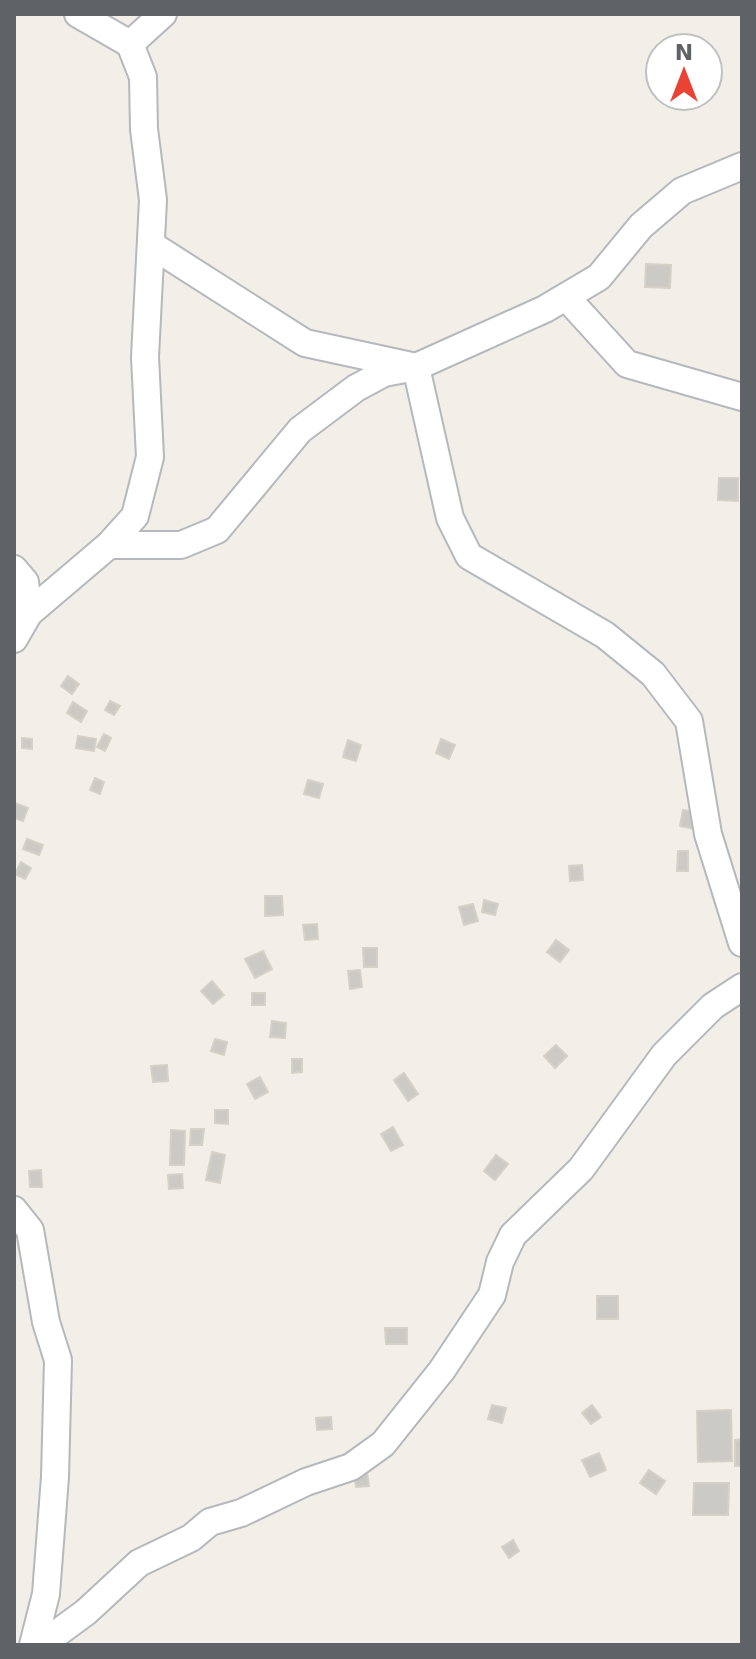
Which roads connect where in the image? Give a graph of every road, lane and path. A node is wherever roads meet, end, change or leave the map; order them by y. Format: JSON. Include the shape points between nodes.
{"nodes":[{"id":1,"x":78,"y":14,"type":"edge"},
{"id":2,"x":163,"y":14,"type":"edge"},
{"id":3,"x":130,"y":44,"type":"junction"},
{"id":4,"x":742,"y":166,"type":"edge"},
{"id":5,"x":153,"y":246,"type":"junction"},
{"id":6,"x":566,"y":297,"type":"junction"},
{"id":7,"x":416,"y":367,"type":"junction"},
{"id":8,"x":742,"y":397,"type":"edge"},
{"id":9,"x":109,"y":545,"type":"junction"},
{"id":10,"x":14,"y":569,"type":"edge"},
{"id":11,"x":29,"y":613,"type":"junction"},
{"id":12,"x":14,"y":639,"type":"edge"},
{"id":13,"x":742,"y":943,"type":"edge"},
{"id":14,"x":742,"y":987,"type":"edge"},
{"id":15,"x":14,"y":1210,"type":"edge"},
{"id":16,"x":33,"y":1645,"type":"edge"},
{"id":17,"x":41,"y":1645,"type":"edge"}],
"edges":[{"from":1,"to":3,"type":"street"},
{"from":2,"to":3,"type":"street"},
{"from":3,"to":5,"type":"street","via":[[143,77]]},
{"from":4,"to":6,"type":"street","via":[[682,191],[641,226],[599,277]]},
{"from":5,"to":7,"type":"street","via":[[305,343]]},
{"from":5,"to":9,"type":"street","via":[[145,357],[150,457],[135,516]]},
{"from":6,"to":7,"type":"street"},
{"from":6,"to":8,"type":"street","via":[[627,364]]},
{"from":7,"to":9,"type":"street","via":[[384,373],[356,388],[300,430],[217,530],[181,545]]},
{"from":7,"to":13,"type":"street","via":[[450,518],[469,556],[605,635],[653,674],[689,721],[708,834]]},
{"from":9,"to":11,"type":"street"},
{"from":10,"to":11,"type":"street","via":[[25,582]]},
{"from":11,"to":12,"type":"street"},
{"from":14,"to":17,"type":"street","via":[[713,1006],[664,1055],[581,1169],[513,1235],[492,1295],[383,1444],[351,1467],[210,1522],[191,1538],[139,1563]]},
{"from":15,"to":16,"type":"street","via":[[30,1230],[58,1360],[46,1594]]}]}
